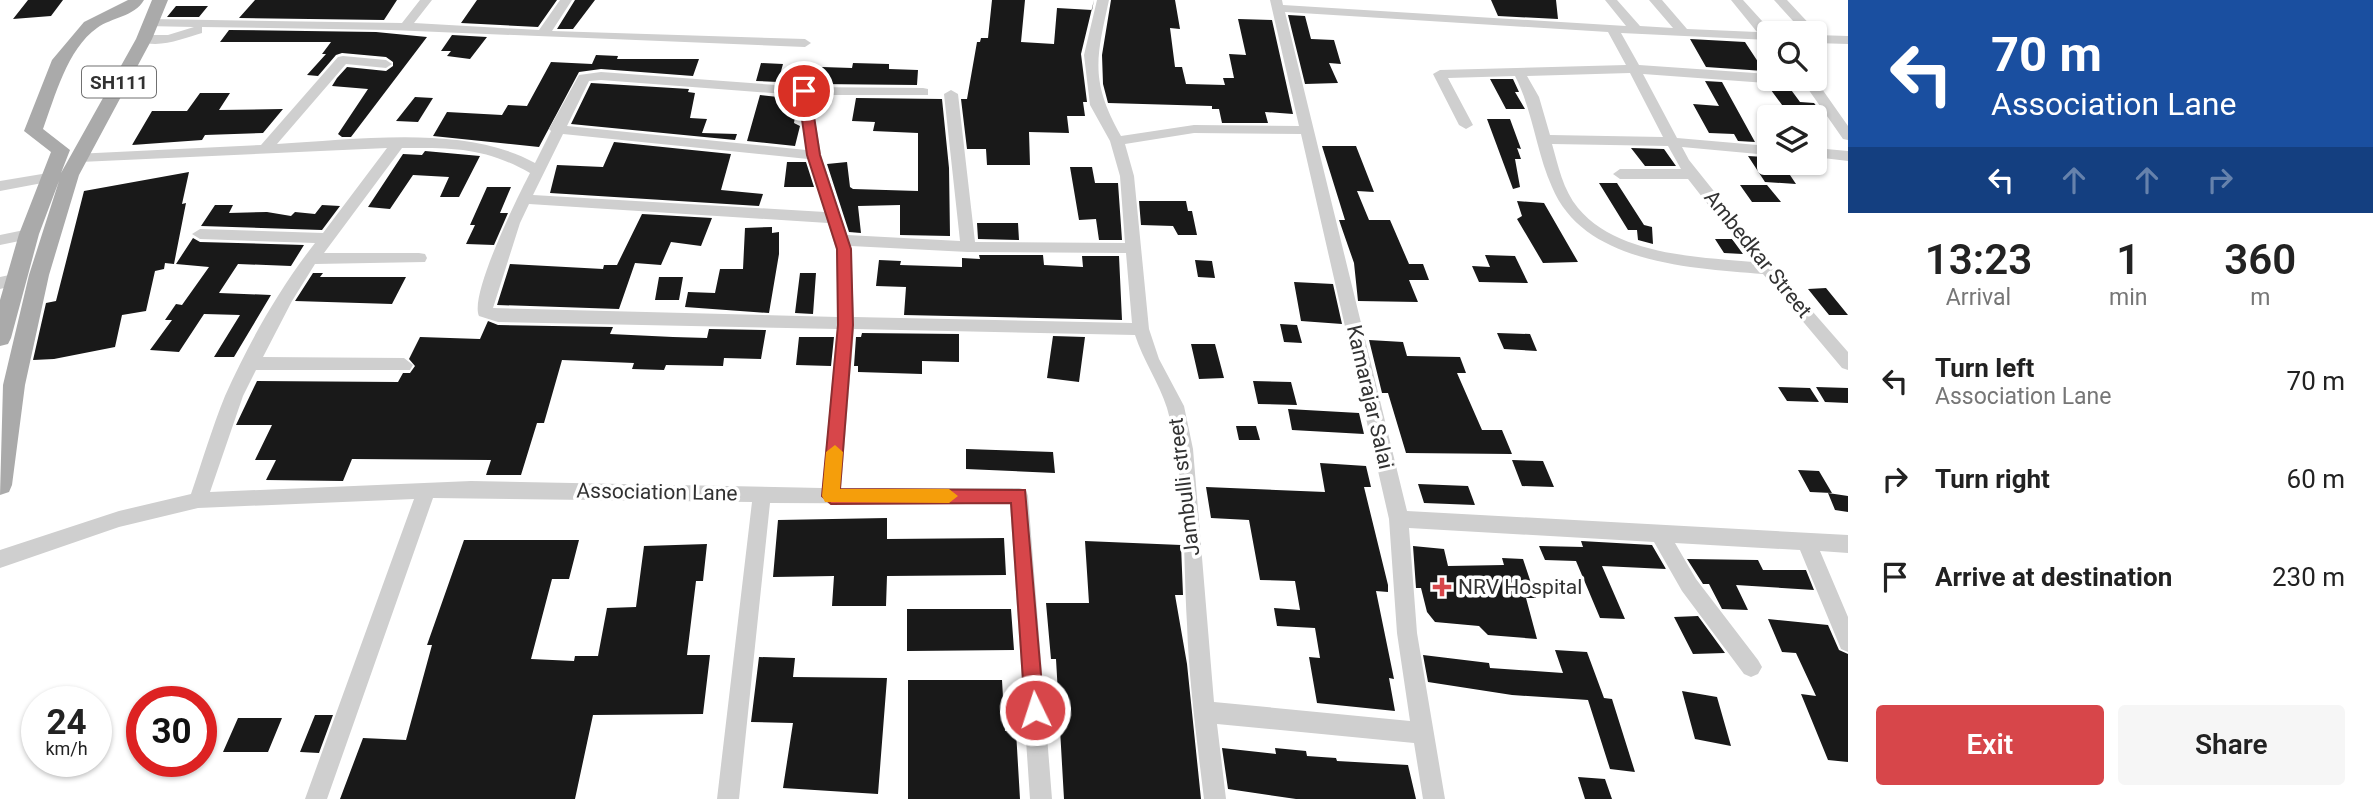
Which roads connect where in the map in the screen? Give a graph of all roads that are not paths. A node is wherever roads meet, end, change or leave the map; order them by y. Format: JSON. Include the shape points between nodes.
{"nodes":[{"id":1,"x":426,"y":0,"type":"edge"},
{"id":2,"x":566,"y":0,"type":"edge"},
{"id":3,"x":1103,"y":0,"type":"edge"},
{"id":4,"x":1611,"y":0,"type":"edge"},
{"id":5,"x":1655,"y":0,"type":"edge"},
{"id":6,"x":1737,"y":0,"type":"edge"},
{"id":7,"x":1780,"y":0,"type":"edge"},
{"id":8,"x":135,"y":2,"type":"edge"},
{"id":9,"x":1276,"y":4,"type":"edge"},
{"id":10,"x":152,"y":18,"type":"edge"},
{"id":11,"x":1799,"y":21,"type":"edge"},
{"id":12,"x":1757,"y":23,"type":"edge"},
{"id":13,"x":204,"y":27,"type":"junction"},
{"id":14,"x":405,"y":27,"type":"junction"},
{"id":15,"x":1612,"y":27,"type":"junction"},
{"id":16,"x":319,"y":30,"type":"dead end"},
{"id":17,"x":1636,"y":30,"type":"junction"},
{"id":18,"x":1682,"y":31,"type":"junction"},
{"id":19,"x":543,"y":34,"type":"junction"},
{"id":20,"x":1757,"y":35,"type":"edge"},
{"id":21,"x":1827,"y":38,"type":"edge"},
{"id":22,"x":1848,"y":40,"type":"edge"},
{"id":23,"x":805,"y":43,"type":"dead end"},
{"id":24,"x":386,"y":64,"type":"dead end"},
{"id":25,"x":1634,"y":69,"type":"junction"},
{"id":26,"x":1519,"y":72,"type":"junction"},
{"id":27,"x":1757,"y":77,"type":"edge"},
{"id":28,"x":804,"y":91,"type":"junction"},
{"id":29,"x":1816,"y":91,"type":"edge"},
{"id":30,"x":923,"y":92,"type":"dead end"},
{"id":31,"x":951,"y":94,"type":"dead end"},
{"id":32,"x":1466,"y":125,"type":"dead end"},
{"id":33,"x":556,"y":129,"type":"junction"},
{"id":34,"x":1306,"y":130,"type":"junction"},
{"id":35,"x":1848,"y":136,"type":"edge"},
{"id":36,"x":1544,"y":139,"type":"junction"},
{"id":37,"x":1117,"y":141,"type":"junction"},
{"id":38,"x":1672,"y":142,"type":"junction"},
{"id":39,"x":399,"y":143,"type":"junction"},
{"id":40,"x":266,"y":148,"type":"junction"},
{"id":41,"x":83,"y":149,"type":"junction"},
{"id":42,"x":1757,"y":149,"type":"edge"},
{"id":43,"x":1827,"y":154,"type":"edge"},
{"id":44,"x":814,"y":155,"type":"junction"},
{"id":45,"x":1848,"y":156,"type":"edge"},
{"id":46,"x":538,"y":171,"type":"junction"},
{"id":47,"x":1620,"y":174,"type":"dead end"},
{"id":48,"x":1692,"y":174,"type":"junction"},
{"id":49,"x":48,"y":178,"type":"junction"},
{"id":50,"x":0,"y":186,"type":"edge"},
{"id":51,"x":524,"y":199,"type":"junction"},
{"id":52,"x":832,"y":218,"type":"junction"},
{"id":53,"x":29,"y":234,"type":"junction"},
{"id":54,"x":200,"y":234,"type":"dead end"},
{"id":55,"x":326,"y":238,"type":"junction"},
{"id":56,"x":0,"y":240,"type":"edge"},
{"id":57,"x":843,"y":240,"type":"junction"},
{"id":58,"x":968,"y":247,"type":"junction"},
{"id":59,"x":1133,"y":248,"type":"junction"},
{"id":60,"x":419,"y":258,"type":"dead end"},
{"id":61,"x":311,"y":259,"type":"junction"},
{"id":62,"x":1767,"y":269,"type":"junction"},
{"id":63,"x":7,"y":281,"type":"edge"},
{"id":64,"x":846,"y":325,"type":"junction"},
{"id":65,"x":1141,"y":328,"type":"junction"},
{"id":66,"x":0,"y":338,"type":"edge"},
{"id":67,"x":250,"y":363,"type":"junction"},
{"id":68,"x":1848,"y":363,"type":"edge"},
{"id":69,"x":404,"y":366,"type":"dead end"},
{"id":70,"x":0,"y":485,"type":"edge"},
{"id":71,"x":426,"y":493,"type":"junction"},
{"id":72,"x":762,"y":493,"type":"junction"},
{"id":73,"x":831,"y":496,"type":"junction"},
{"id":74,"x":198,"y":500,"type":"junction"},
{"id":75,"x":1399,"y":519,"type":"junction"},
{"id":76,"x":1660,"y":534,"type":"junction"},
{"id":77,"x":1807,"y":541,"type":"junction"},
{"id":78,"x":1848,"y":544,"type":"edge"},
{"id":79,"x":0,"y":559,"type":"edge"},
{"id":80,"x":1848,"y":642,"type":"edge"},
{"id":81,"x":1751,"y":667,"type":"dead end"},
{"id":82,"x":1205,"y":712,"type":"junction"},
{"id":83,"x":1421,"y":733,"type":"junction"},
{"id":84,"x":316,"y":799,"type":"edge"},
{"id":85,"x":728,"y":799,"type":"edge"},
{"id":86,"x":1041,"y":799,"type":"edge"},
{"id":87,"x":1215,"y":799,"type":"edge"},
{"id":88,"x":1434,"y":799,"type":"edge"}],
"edges":[{"from":1,"to":14,"type":"street"},
{"from":2,"to":19,"type":"street"},
{"from":3,"to":37,"type":"street","name":"Jambulli street","via":[[1090,55],[1097,105]]},
{"from":4,"to":17,"type":"street"},
{"from":5,"to":18,"type":"street"},
{"from":6,"to":12,"type":"street"},
{"from":7,"to":11,"type":"street"},
{"from":8,"to":49,"type":"main road","via":[[90,25],[58,64],[33,131],[61,150]]},
{"from":9,"to":15,"type":"street"},
{"from":9,"to":34,"type":"street","name":"Kamarajar Salai"},
{"from":10,"to":13,"type":"street","via":[[169,39]]},
{"from":10,"to":41,"type":"main road","number":"SH111"},
{"from":13,"to":14,"type":"street"},
{"from":13,"to":16,"type":"street"},
{"from":14,"to":19,"type":"street"},
{"from":15,"to":17,"type":"street"},
{"from":15,"to":25,"type":"street","name":"Ambedkar Street"},
{"from":17,"to":18,"type":"street"},
{"from":18,"to":20,"type":"street"},
{"from":19,"to":23,"type":"street"},
{"from":21,"to":22,"type":"street"},
{"from":24,"to":40,"type":"street","via":[[343,60]]},
{"from":25,"to":26,"type":"street"},
{"from":25,"to":27,"type":"street"},
{"from":25,"to":38,"type":"street","name":"Ambedkar Street"},
{"from":26,"to":32,"type":"street","via":[[1440,74]]},
{"from":26,"to":36,"type":"street"},
{"from":28,"to":30,"type":"street"},
{"from":28,"to":33,"type":"street","via":[[589,76]]},
{"from":28,"to":44,"type":"street"},
{"from":29,"to":35,"type":"street"},
{"from":31,"to":58,"type":"street"},
{"from":33,"to":44,"type":"street"},
{"from":33,"to":46,"type":"street"},
{"from":34,"to":37,"type":"street","via":[[1194,129]]},
{"from":34,"to":75,"type":"street","name":"Kamarajar Salai"},
{"from":36,"to":38,"type":"street"},
{"from":36,"to":62,"type":"street","via":[[1563,196],[1573,213],[1595,231],[1654,252]]},
{"from":37,"to":59,"type":"street","name":"Jambulli street","via":[[1127,176]]},
{"from":38,"to":42,"type":"street"},
{"from":38,"to":48,"type":"street","name":"Ambedkar Street"},
{"from":39,"to":40,"type":"street"},
{"from":39,"to":46,"type":"street","via":[[487,148]]},
{"from":39,"to":55,"type":"street"},
{"from":40,"to":41,"type":"street"},
{"from":41,"to":70,"type":"main road","number":"SH111","via":[[70,175],[39,275],[14,385]]},
{"from":43,"to":45,"type":"street"},
{"from":44,"to":52,"type":"street"},
{"from":46,"to":51,"type":"street"},
{"from":47,"to":48,"type":"street"},
{"from":48,"to":62,"type":"street","name":"Ambedkar Street"},
{"from":49,"to":50,"type":"street"},
{"from":49,"to":53,"type":"main road"},
{"from":51,"to":52,"type":"street"},
{"from":51,"to":64,"type":"street","via":[[499,260],[485,312],[498,316]]},
{"from":52,"to":57,"type":"street"},
{"from":53,"to":56,"type":"street"},
{"from":53,"to":63,"type":"main road"},
{"from":54,"to":55,"type":"street"},
{"from":55,"to":61,"type":"street"},
{"from":57,"to":58,"type":"street"},
{"from":57,"to":64,"type":"street"},
{"from":58,"to":59,"type":"street"},
{"from":59,"to":65,"type":"street","name":"Jambulli street"},
{"from":60,"to":61,"type":"street"},
{"from":61,"to":67,"type":"street"},
{"from":62,"to":68,"type":"street","name":"Ambedkar Street"},
{"from":63,"to":66,"type":"main road"},
{"from":64,"to":65,"type":"street"},
{"from":64,"to":73,"type":"street"},
{"from":65,"to":82,"type":"street","name":"Jambulli street","via":[[1175,406],[1184,449]]},
{"from":67,"to":69,"type":"street"},
{"from":67,"to":74,"type":"street"},
{"from":71,"to":72,"type":"street","name":"Association Lane","via":[[471,489]]},
{"from":71,"to":74,"type":"street","name":"Association Lane"},
{"from":71,"to":84,"type":"street"},
{"from":72,"to":73,"type":"street","name":"Association Lane"},
{"from":72,"to":85,"type":"street"},
{"from":73,"to":86,"type":"street","name":"Association Lane","via":[[1019,496]]},
{"from":74,"to":79,"type":"street","name":"Association Lane","via":[[119,519]]},
{"from":75,"to":76,"type":"street"},
{"from":75,"to":83,"type":"street","name":"Kamarajar Salai","via":[[1407,633]]},
{"from":76,"to":77,"type":"street"},
{"from":76,"to":81,"type":"street","via":[[1689,585]]},
{"from":77,"to":78,"type":"street"},
{"from":77,"to":80,"type":"street"},
{"from":82,"to":83,"type":"street"},
{"from":82,"to":87,"type":"street","name":"Jambulli street"},
{"from":83,"to":88,"type":"street","name":"Kamarajar Salai"}]}
